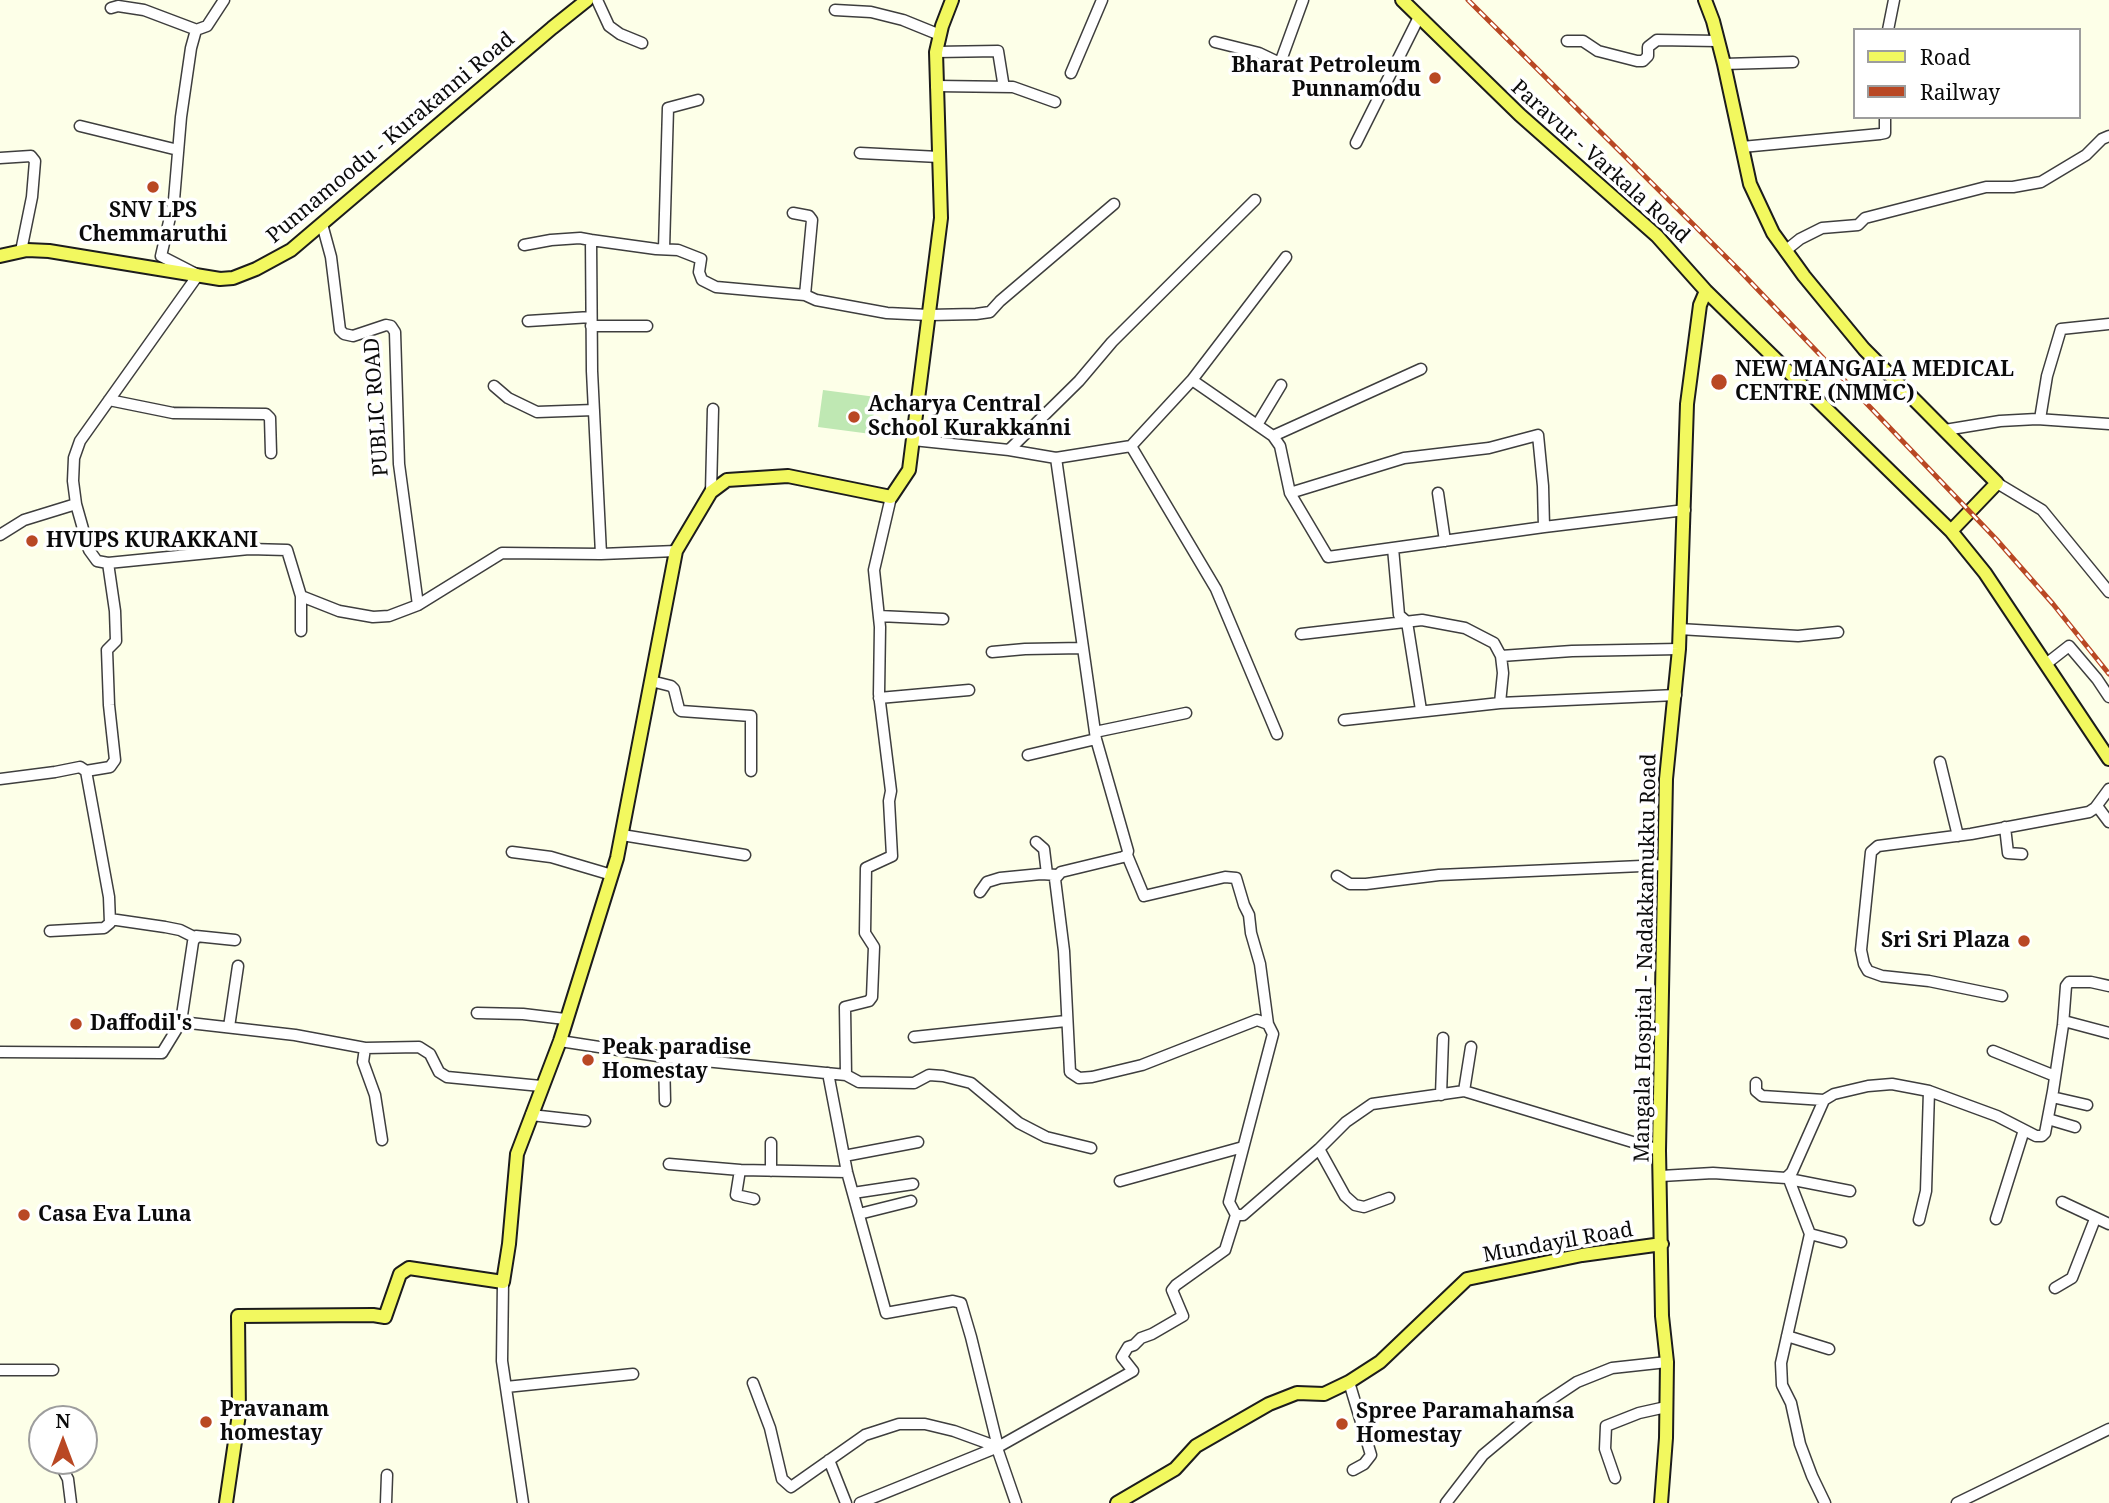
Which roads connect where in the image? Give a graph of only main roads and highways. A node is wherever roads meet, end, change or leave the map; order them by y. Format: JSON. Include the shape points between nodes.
{"nodes":[{"id":1,"x":587,"y":0,"type":"edge"},
{"id":2,"x":952,"y":0,"type":"edge"},
{"id":3,"x":1402,"y":0,"type":"edge"},
{"id":4,"x":1705,"y":0,"type":"edge"},
{"id":5,"x":0,"y":256,"type":"edge"},
{"id":6,"x":1706,"y":291,"type":"junction"},
{"id":7,"x":1951,"y":531,"type":"junction"},
{"id":8,"x":2109,"y":759,"type":"edge"},
{"id":9,"x":1662,"y":1244,"type":"junction"},
{"id":10,"x":226,"y":1503,"type":"edge"},
{"id":11,"x":1117,"y":1503,"type":"edge"},
{"id":12,"x":1661,"y":1503,"type":"edge"}],
"edges":[{"from":1,"to":5,"type":"main road","name":"Punnamoodu - Kurakanni Road","via":[[287,254],[256,269],[227,279],[49,251]]},
{"from":2,"to":10,"type":"main road","via":[[936,52],[941,218],[909,470],[891,497],[788,476],[727,480],[711,492],[676,551],[612,875],[560,1041],[517,1154],[503,1282],[409,1268],[400,1274],[385,1317],[238,1316],[239,1414]]},
{"from":3,"to":6,"type":"main road","name":"Paravur - Varkala Road","via":[[1520,116],[1657,236]]},
{"from":4,"to":7,"type":"main road","via":[[1750,184],[1773,233],[1864,349],[1997,483]]},
{"from":6,"to":7,"type":"main road","name":"Paravur - Varkala Road"},
{"from":6,"to":9,"type":"main road","name":"Mangala Hospital - Nadakkamukku Road","via":[[1687,404],[1679,649],[1666,779],[1659,1150]]},
{"from":7,"to":8,"type":"main road","name":"Paravur - Varkala Road","via":[[1985,573]]},
{"from":9,"to":11,"type":"main road","name":"Mundayil Road","via":[[1468,1279],[1380,1362],[1349,1382],[1324,1394],[1297,1393],[1269,1404],[1196,1446],[1175,1469]]},
{"from":9,"to":12,"type":"main road","name":"Mangala Hospital - Nadakkamukku Road","via":[[1667,1362]]}]}
